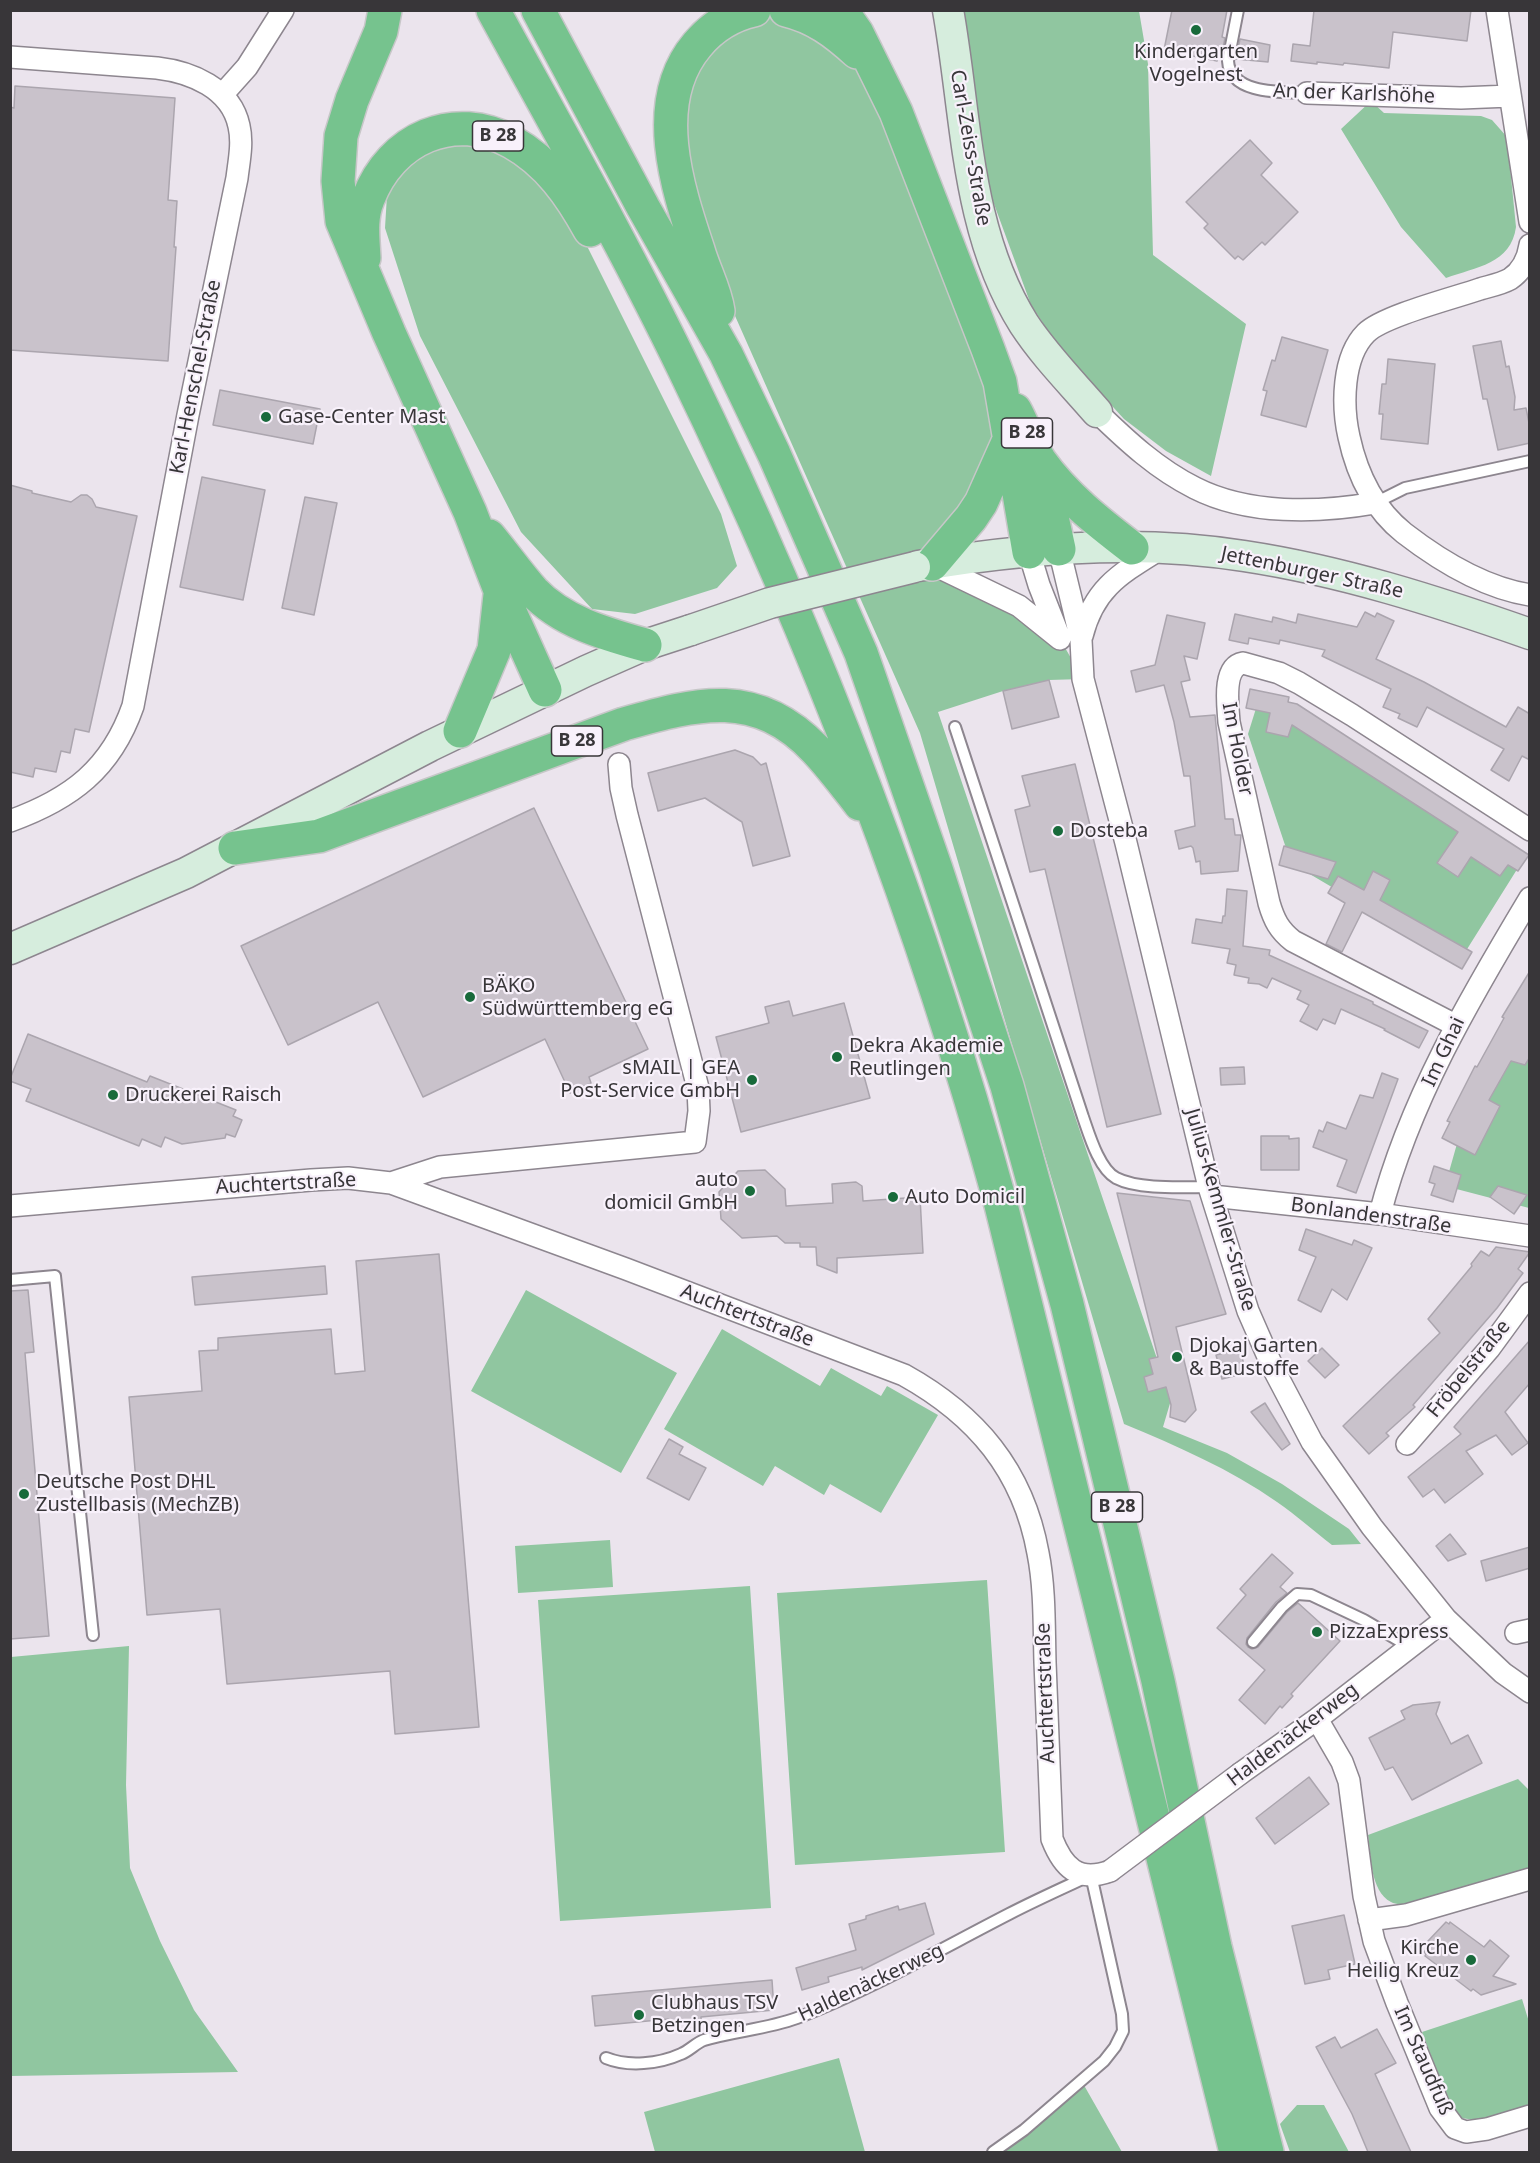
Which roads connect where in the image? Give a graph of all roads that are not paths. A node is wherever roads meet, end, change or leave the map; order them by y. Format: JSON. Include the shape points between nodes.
{"nodes":[{"id":1,"x":283,"y":10,"type":"edge"},
{"id":2,"x":385,"y":10,"type":"edge"},
{"id":3,"x":494,"y":10,"type":"edge"},
{"id":4,"x":537,"y":10,"type":"edge"},
{"id":5,"x":754,"y":10,"type":"edge"},
{"id":6,"x":786,"y":10,"type":"edge"},
{"id":7,"x":841,"y":10,"type":"edge"},
{"id":8,"x":948,"y":10,"type":"edge"},
{"id":9,"x":1238,"y":10,"type":"edge"},
{"id":10,"x":1497,"y":10,"type":"edge"},
{"id":11,"x":10,"y":57,"type":"edge"},
{"id":12,"x":878,"y":72,"type":"junction"},
{"id":13,"x":1307,"y":93,"type":"joint"},
{"id":14,"x":222,"y":95,"type":"junction"},
{"id":15,"x":1510,"y":96,"type":"junction"},
{"id":16,"x":1530,"y":222,"type":"edge"},
{"id":17,"x":1530,"y":245,"type":"edge"},
{"id":18,"x":365,"y":274,"type":"junction"},
{"id":19,"x":655,"y":311,"type":"junction"},
{"id":20,"x":726,"y":354,"type":"junction"},
{"id":21,"x":1000,"y":382,"type":"junction"},
{"id":22,"x":1097,"y":412,"type":"joint"},
{"id":23,"x":1010,"y":438,"type":"junction"},
{"id":24,"x":1039,"y":459,"type":"junction"},
{"id":25,"x":1530,"y":461,"type":"edge"},
{"id":26,"x":1375,"y":502,"type":"junction"},
{"id":27,"x":470,"y":512,"type":"junction"},
{"id":28,"x":1146,"y":549,"type":"junction"},
{"id":29,"x":1044,"y":551,"type":"junction"},
{"id":30,"x":923,"y":565,"type":"junction"},
{"id":31,"x":500,"y":590,"type":"junction"},
{"id":32,"x":1530,"y":595,"type":"edge"},
{"id":33,"x":1530,"y":634,"type":"edge"},
{"id":34,"x":1071,"y":639,"type":"junction"},
{"id":35,"x":645,"y":645,"type":"junction"},
{"id":36,"x":545,"y":690,"type":"junction"},
{"id":37,"x":955,"y":728,"type":"dead end"},
{"id":38,"x":460,"y":731,"type":"junction"},
{"id":39,"x":620,"y":764,"type":"dead end"},
{"id":40,"x":10,"y":821,"type":"edge"},
{"id":41,"x":1527,"y":828,"type":"edge"},
{"id":42,"x":880,"y":830,"type":"junction"},
{"id":43,"x":234,"y":848,"type":"junction"},
{"id":44,"x":1530,"y":898,"type":"edge"},
{"id":45,"x":22,"y":945,"type":"edge"},
{"id":46,"x":1455,"y":1025,"type":"junction"},
{"id":47,"x":391,"y":1183,"type":"junction"},
{"id":48,"x":1211,"y":1192,"type":"junction"},
{"id":49,"x":10,"y":1206,"type":"edge"},
{"id":50,"x":1380,"y":1214,"type":"junction"},
{"id":51,"x":1530,"y":1236,"type":"edge"},
{"id":52,"x":10,"y":1280,"type":"edge"},
{"id":53,"x":1530,"y":1293,"type":"edge"},
{"id":54,"x":1407,"y":1444,"type":"dead end"},
{"id":55,"x":1446,"y":1619,"type":"junction"},
{"id":56,"x":93,"y":1635,"type":"dead end"},
{"id":57,"x":1253,"y":1642,"type":"dead end"},
{"id":58,"x":1410,"y":1647,"type":"junction"},
{"id":59,"x":1530,"y":1692,"type":"edge"},
{"id":60,"x":1317,"y":1719,"type":"junction"},
{"id":61,"x":1100,"y":1873,"type":"junction"},
{"id":62,"x":1530,"y":1879,"type":"edge"},
{"id":63,"x":1369,"y":1920,"type":"junction"},
{"id":64,"x":606,"y":2058,"type":"dead end"},
{"id":65,"x":1530,"y":2116,"type":"edge"},
{"id":66,"x":993,"y":2152,"type":"edge"},
{"id":67,"x":1236,"y":2152,"type":"edge"},
{"id":68,"x":1267,"y":2152,"type":"edge"}],
"edges":[{"from":1,"to":14,"type":"street","via":[[247,67]]},
{"from":2,"to":18,"type":"highway","number":"B 28","via":[[381,31],[352,100],[340,147],[342,221]]},
{"from":3,"to":19,"type":"highway","number":"B 28"},
{"from":4,"to":20,"type":"highway","number":"B 28"},
{"from":5,"to":20,"type":"highway","via":[[728,19],[702,39],[685,60],[672,93],[671,134],[681,194],[717,302]]},
{"from":6,"to":12,"type":"highway","via":[[832,30]]},
{"from":7,"to":12,"type":"highway","number":"B 28"},
{"from":8,"to":22,"type":"main road","name":"Carl-Zeiss-Straße","via":[[973,188],[991,253],[1024,324]]},
{"from":9,"to":13,"type":"lane","name":"An der Karlshöhe","via":[[1228,61],[1234,77],[1258,90]]},
{"from":10,"to":15,"type":"street"},
{"from":11,"to":14,"type":"street","name":"Karl-Henschel-Straße","via":[[174,70],[192,75]]},
{"from":12,"to":21,"type":"highway","number":"B 28","via":[[945,233]]},
{"from":13,"to":15,"type":"street","name":"An der Karlshöhe"},
{"from":14,"to":40,"type":"street","name":"Karl-Henschel-Straße","via":[[234,110],[240,127],[237,178],[133,706],[120,737],[92,775],[58,801]]},
{"from":15,"to":16,"type":"street"},
{"from":17,"to":26,"type":"street","via":[[1523,265],[1508,280],[1384,322],[1360,341],[1348,369],[1345,414],[1358,471]]},
{"from":18,"to":19,"type":"highway","number":"B 28","via":[[362,226],[367,200],[380,172],[399,152],[427,135],[445,130],[486,131],[512,142],[554,176],[591,231]]},
{"from":18,"to":27,"type":"highway","number":"B 28"},
{"from":19,"to":42,"type":"highway","number":"B 28","via":[[780,580]]},
{"from":20,"to":68,"type":"highway","number":"B 28","via":[[861,653],[1007,1086],[1107,1466],[1215,1947]]},
{"from":21,"to":23,"type":"highway","number":"B 28"},
{"from":21,"to":24,"type":"highway","number":"B 28"},
{"from":22,"to":26,"type":"street","name":"Carl-Zeiss-Straße","via":[[1140,453],[1208,494],[1273,508]]},
{"from":23,"to":29,"type":"highway","number":"B 28"},
{"from":23,"to":30,"type":"highway","number":"B 28","via":[[971,518]]},
{"from":24,"to":28,"type":"highway","number":"B 28","via":[[1086,511]]},
{"from":24,"to":29,"type":"highway","number":"B 28"},
{"from":25,"to":26,"type":"lane","via":[[1405,488]]},
{"from":26,"to":32,"type":"street","via":[[1398,528],[1451,564],[1504,589]]},
{"from":27,"to":31,"type":"highway","number":"B 28"},
{"from":27,"to":35,"type":"highway","number":"B 28","via":[[535,593],[589,628]]},
{"from":28,"to":29,"type":"main road","name":"Jettenburger Straße"},
{"from":28,"to":33,"type":"main road","name":"Jettenburger Straße","via":[[1244,556],[1353,578],[1420,596]]},
{"from":28,"to":34,"type":"street","via":[[1104,590]]},
{"from":29,"to":30,"type":"main road","name":"Jettenburger Straße"},
{"from":29,"to":34,"type":"street","name":"Julius-Kemmler-Straße"},
{"from":29,"to":34,"type":"street","name":"Julius-Kemmler-Straße","via":[[1039,585]]},
{"from":30,"to":34,"type":"street","name":"Julius-Kemmler-Straße","via":[[1019,606]]},
{"from":30,"to":35,"type":"main road","name":"Jettenburger Straße","bridge":true,"via":[[770,603]]},
{"from":31,"to":36,"type":"highway","number":"B 28"},
{"from":31,"to":38,"type":"highway","number":"B 28","via":[[494,650]]},
{"from":34,"to":48,"type":"street","name":"Julius-Kemmler-Straße","via":[[1126,843]]},
{"from":35,"to":36,"type":"main road","name":"Jettenburger Straße"},
{"from":36,"to":38,"type":"main road","name":"Jettenburger Straße"},
{"from":37,"to":48,"type":"lane","via":[[1083,1117],[1103,1164],[1114,1178],[1131,1183]]},
{"from":38,"to":43,"type":"main road","name":"Jettenburger Straße"},
{"from":39,"to":47,"type":"street","via":[[627,815],[698,1088],[695,1143],[440,1167]]},
{"from":41,"to":46,"type":"street","name":"Im Holder","via":[[1299,683],[1280,673],[1243,663],[1233,668],[1227,692],[1229,722],[1274,921],[1293,941]]},
{"from":42,"to":43,"type":"highway","number":"B 28","via":[[816,749],[795,731],[773,716],[719,704],[669,711],[624,724],[319,836]]},
{"from":42,"to":67,"type":"highway","number":"B 28","via":[[938,999],[1001,1205]]},
{"from":43,"to":45,"type":"main road","name":"Jettenburger Straße"},
{"from":44,"to":46,"type":"street","name":"Im Ghai"},
{"from":46,"to":50,"type":"street","name":"Im Ghai","via":[[1401,1149]]},
{"from":47,"to":49,"type":"street","name":"Auchtertstraße","via":[[348,1178],[310,1180]]},
{"from":47,"to":61,"type":"street","name":"Auchtertstraße","via":[[904,1375],[948,1402],[982,1433],[1014,1480],[1032,1525],[1042,1575],[1052,1839],[1070,1868]]},
{"from":48,"to":50,"type":"street","name":"Bonlandenstraße"},
{"from":48,"to":55,"type":"street","name":"Julius-Kemmler-Straße","via":[[1248,1311],[1296,1414],[1330,1470],[1379,1537]]},
{"from":50,"to":51,"type":"street","name":"Bonlandenstraße"},
{"from":52,"to":56,"type":"lane","via":[[55,1276]]},
{"from":53,"to":54,"type":"street","name":"Fröbelstraße","via":[[1489,1349]]},
{"from":55,"to":58,"type":"street","name":"Haldenäckerweg"},
{"from":55,"to":59,"type":"street","name":"Julius-Kemmler-Straße","via":[[1485,1657]]},
{"from":57,"to":58,"type":"lane","via":[[1297,1594],[1311,1594]]},
{"from":58,"to":60,"type":"street","name":"Haldenäckerweg"},
{"from":60,"to":61,"type":"street","name":"Haldenäckerweg","bridge":true},
{"from":60,"to":63,"type":"street","name":"Im Staudfuß","via":[[1349,1782]]},
{"from":61,"to":64,"type":"lane","name":"Haldenäckerweg","via":[[795,2019],[702,2041],[682,2054],[660,2060],[628,2063]]},
{"from":61,"to":66,"type":"lane","via":[[1123,2031],[1104,2061]]},
{"from":62,"to":63,"type":"street","via":[[1406,1915]]},
{"from":63,"to":65,"type":"street","name":"Im Staudfuß","via":[[1397,2003],[1448,2120],[1455,2128],[1476,2132]]}]}
